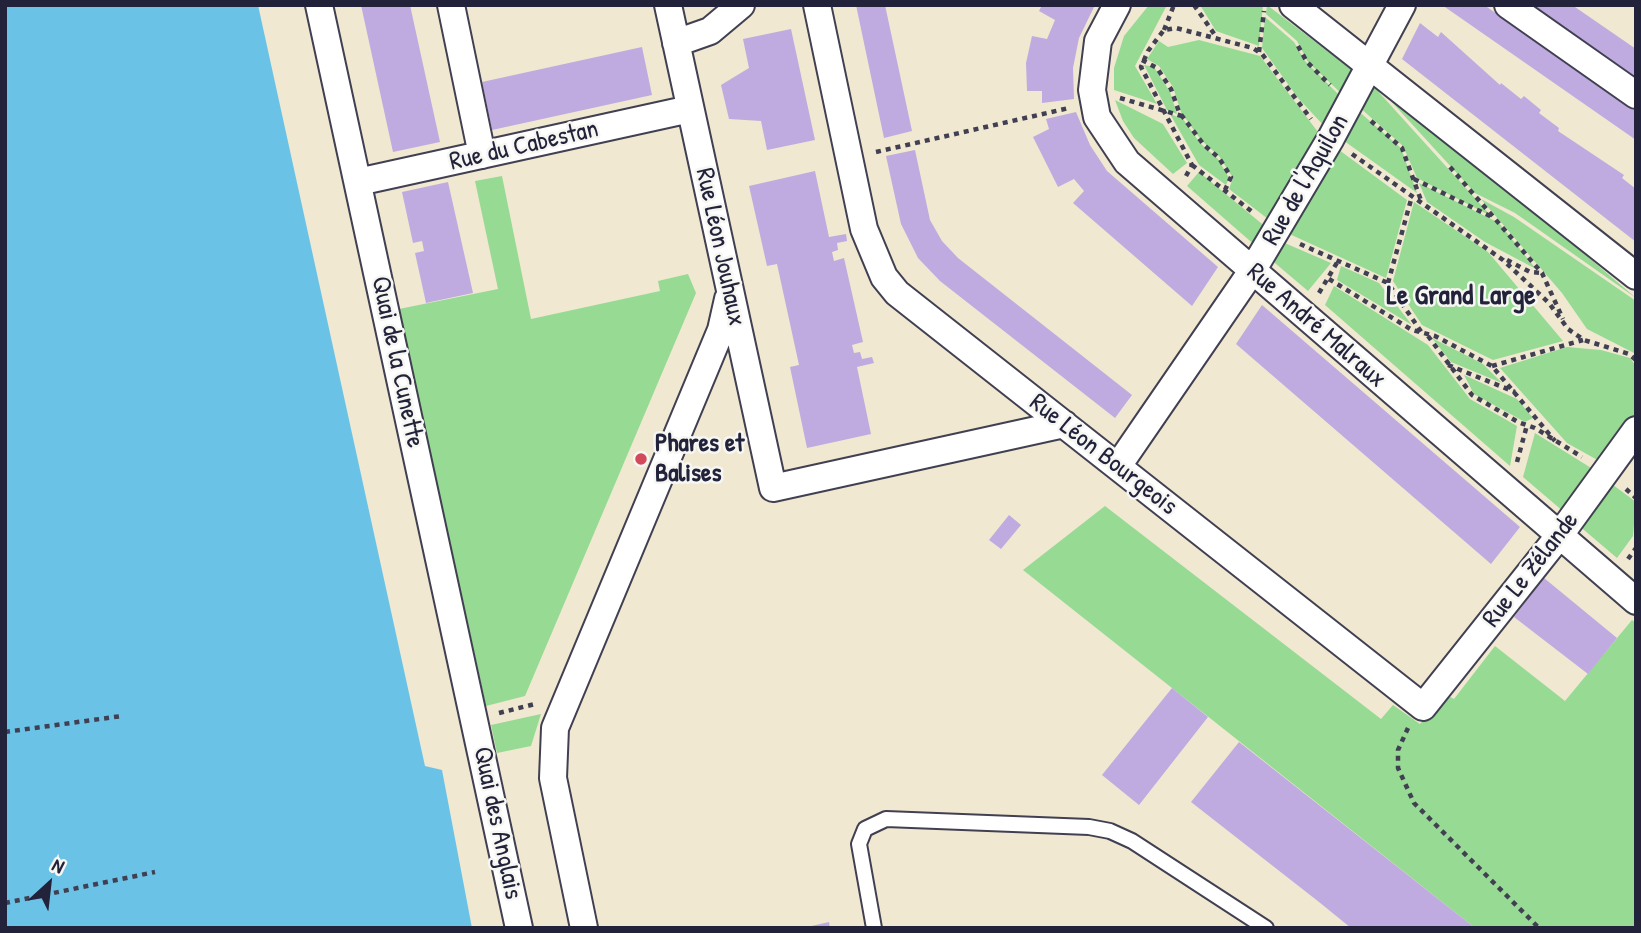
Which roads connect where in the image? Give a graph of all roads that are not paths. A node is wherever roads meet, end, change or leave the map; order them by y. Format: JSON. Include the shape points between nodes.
{"nodes":[{"id":1,"x":319,"y":5,"type":"edge"},
{"id":2,"x":451,"y":5,"type":"edge"},
{"id":3,"x":668,"y":5,"type":"edge"},
{"id":4,"x":741,"y":5,"type":"edge"},
{"id":5,"x":817,"y":5,"type":"edge"},
{"id":6,"x":1117,"y":5,"type":"edge"},
{"id":7,"x":1293,"y":5,"type":"edge"},
{"id":8,"x":1402,"y":5,"type":"edge"},
{"id":9,"x":1508,"y":5,"type":"edge"},
{"id":10,"x":676,"y":43,"type":"junction"},
{"id":11,"x":1370,"y":66,"type":"junction"},
{"id":12,"x":1636,"y":95,"type":"edge"},
{"id":13,"x":690,"y":108,"type":"junction"},
{"id":14,"x":482,"y":155,"type":"junction"},
{"id":15,"x":358,"y":182,"type":"junction"},
{"id":16,"x":1252,"y":271,"type":"junction"},
{"id":17,"x":1636,"y":276,"type":"edge"},
{"id":18,"x":729,"y":290,"type":"junction"},
{"id":19,"x":1064,"y":424,"type":"junction"},
{"id":20,"x":1636,"y":430,"type":"edge"},
{"id":21,"x":1118,"y":466,"type":"junction"},
{"id":22,"x":1559,"y":536,"type":"junction"},
{"id":23,"x":1636,"y":601,"type":"edge"},
{"id":24,"x":1423,"y":707,"type":"joint"},
{"id":25,"x":475,"y":719,"type":"joint"},
{"id":26,"x":520,"y":928,"type":"edge"},
{"id":27,"x":584,"y":928,"type":"edge"},
{"id":28,"x":874,"y":928,"type":"edge"},
{"id":29,"x":1266,"y":928,"type":"edge"}],
"edges":[{"from":1,"to":15,"type":"street","name":"Quai de la Cunette"},
{"from":2,"to":14,"type":"street"},
{"from":3,"to":10,"type":"street","name":"Rue Léon Jouhaux"},
{"from":4,"to":10,"type":"street","via":[[710,31]]},
{"from":5,"to":19,"type":"street","name":"Rue Léon Bourgeois","via":[[870,247],[884,277],[897,293]]},
{"from":6,"to":16,"type":"street","name":"Rue André Malraux","via":[[1098,41],[1093,96],[1103,128],[1127,162]]},
{"from":7,"to":11,"type":"street"},
{"from":8,"to":11,"type":"street","name":"Rue de l'Aquilon"},
{"from":9,"to":12,"type":"street"},
{"from":10,"to":13,"type":"street","name":"Rue Léon Jouhaux"},
{"from":11,"to":16,"type":"street","name":"Rue de l'Aquilon"},
{"from":11,"to":17,"type":"street"},
{"from":13,"to":14,"type":"street","name":"Rue du Cabestan"},
{"from":13,"to":18,"type":"street","name":"Rue Léon Jouhaux"},
{"from":14,"to":15,"type":"street","name":"Rue du Cabestan"},
{"from":15,"to":25,"type":"street","name":"Quai de la Cunette"},
{"from":16,"to":21,"type":"street","name":"Rue de l'Aquilon"},
{"from":16,"to":22,"type":"street","name":"Rue André Malraux"},
{"from":18,"to":19,"type":"street","name":"Rue Léon Jouhaux","via":[[774,488]]},
{"from":18,"to":27,"type":"street","via":[[721,330],[560,709],[552,745],[553,778]]},
{"from":19,"to":21,"type":"street","name":"Rue Léon Bourgeois"},
{"from":20,"to":22,"type":"street","name":"Rue Le Zélande"},
{"from":21,"to":24,"type":"street","name":"Rue Léon Bourgeois"},
{"from":22,"to":23,"type":"street","name":"Rue André Malraux"},
{"from":22,"to":24,"type":"street","name":"Rue Le Zélande"},
{"from":25,"to":26,"type":"street","name":"Quai des Anglais"},
{"from":28,"to":29,"type":"lane","via":[[859,844],[865,829],[886,819],[1110,831]]}]}
